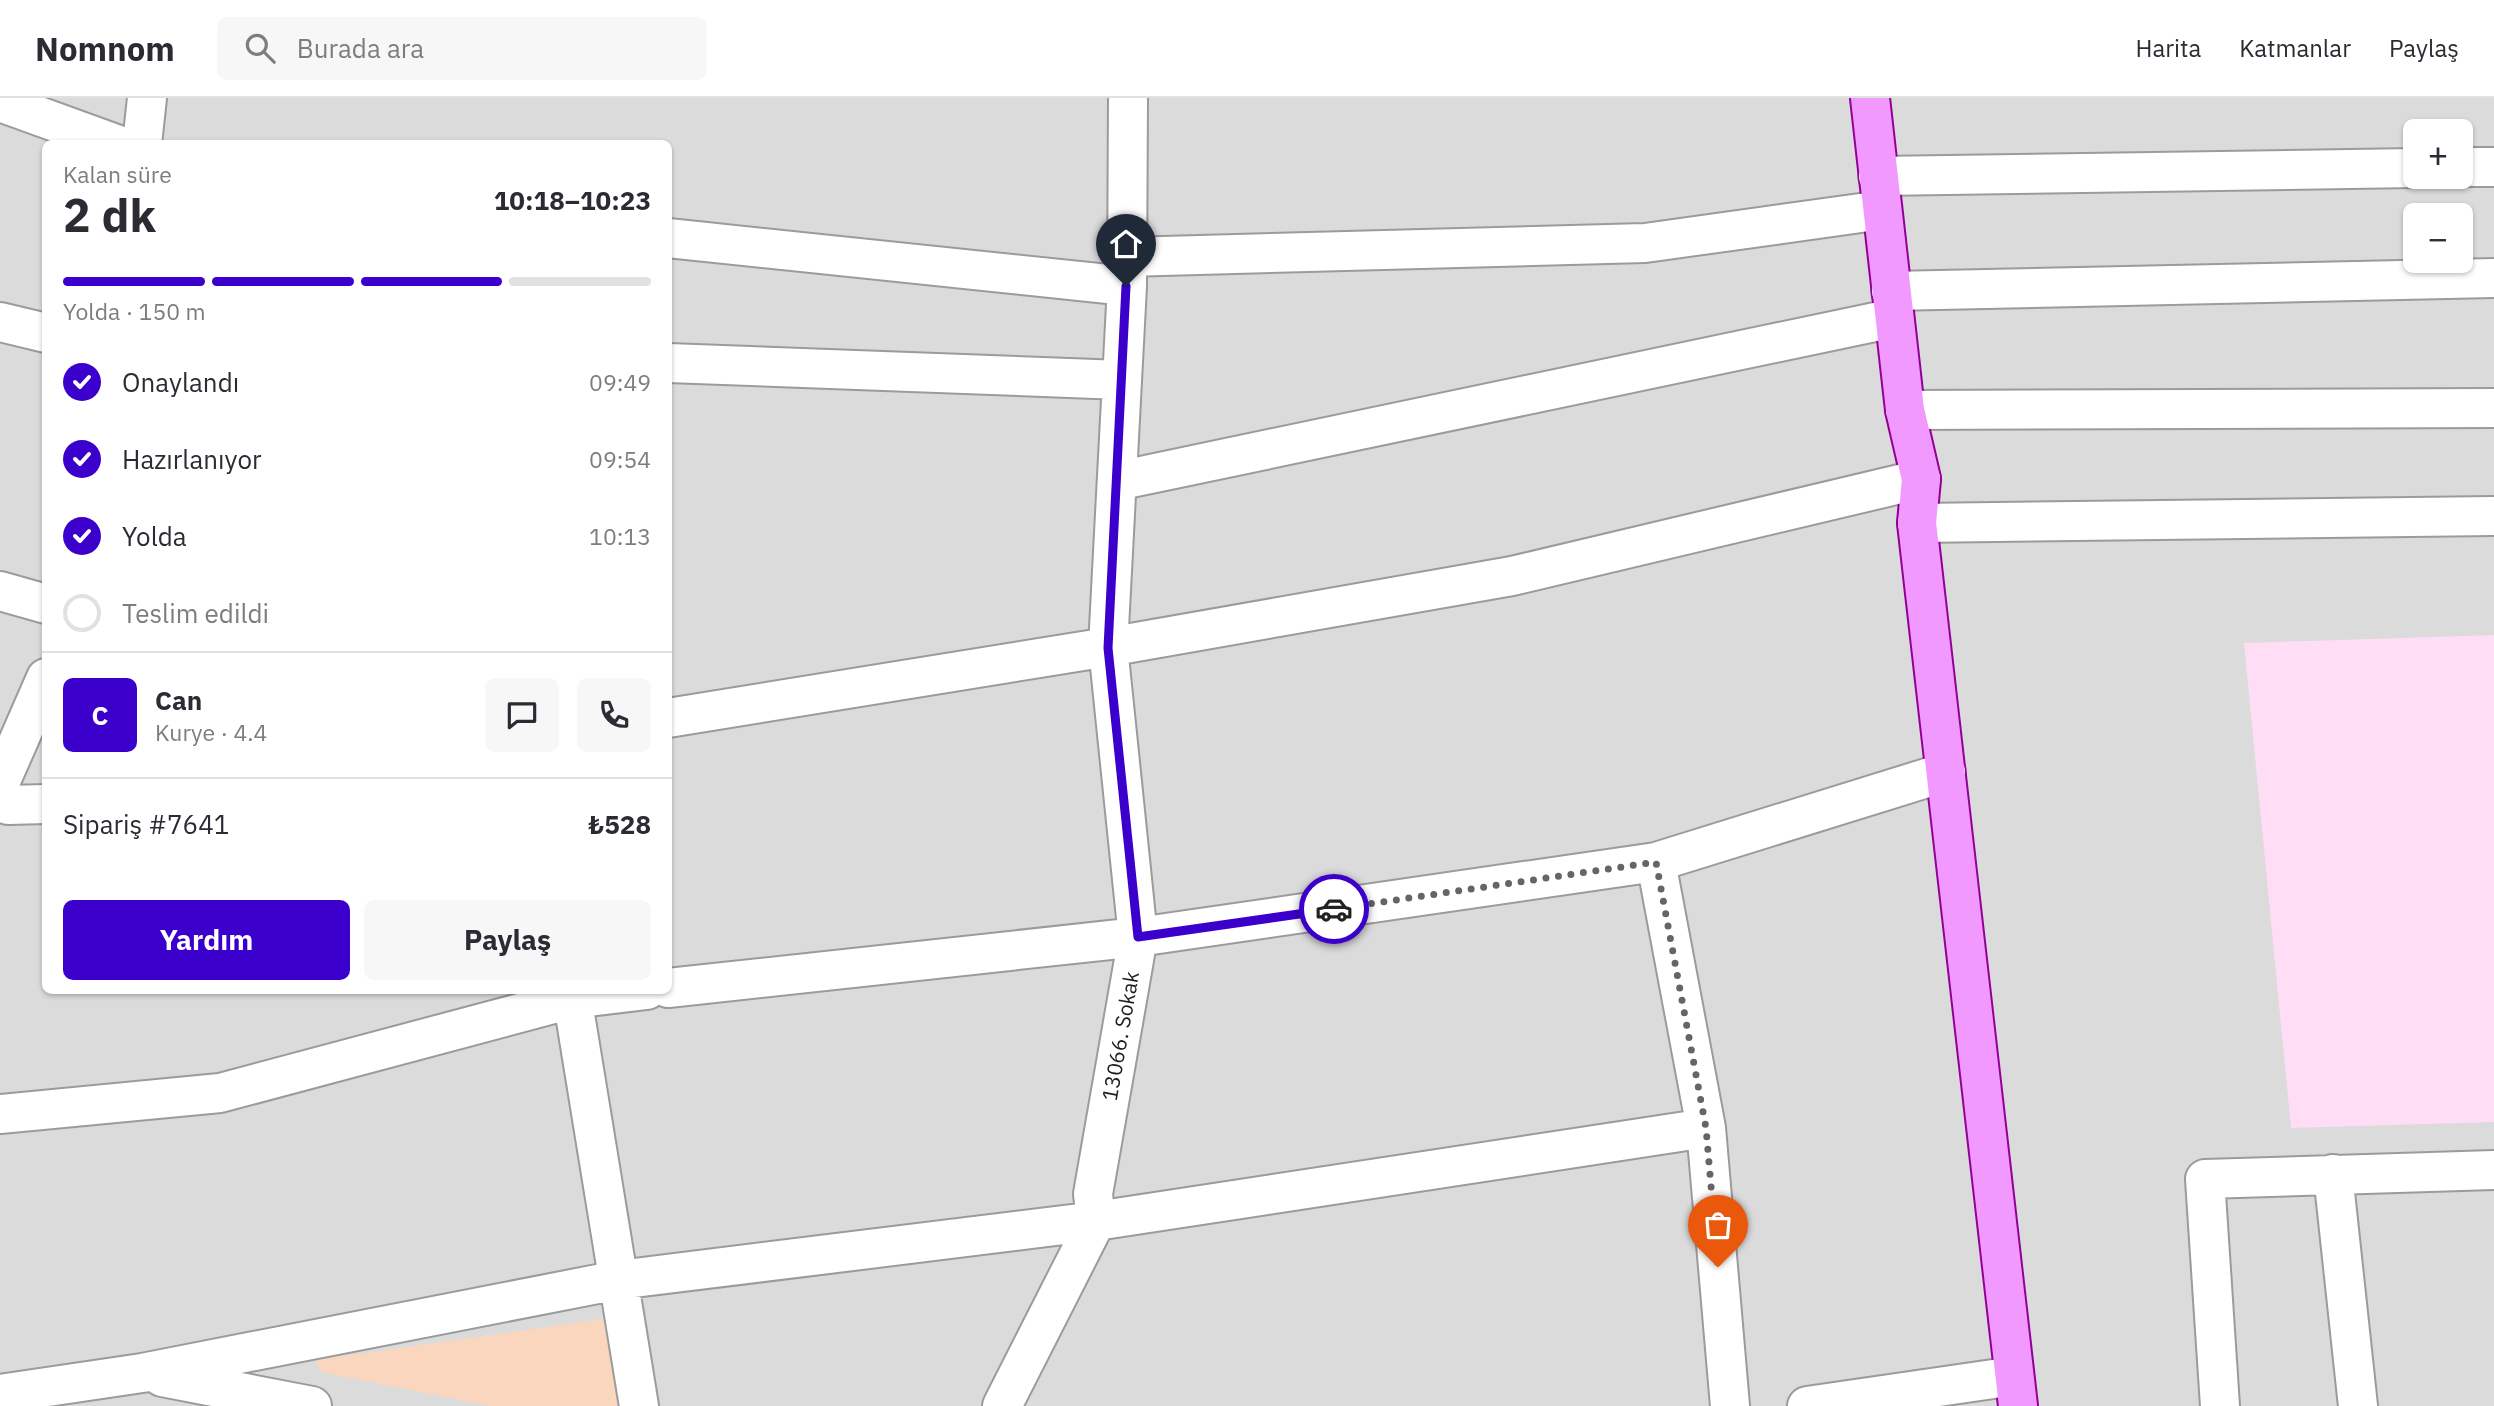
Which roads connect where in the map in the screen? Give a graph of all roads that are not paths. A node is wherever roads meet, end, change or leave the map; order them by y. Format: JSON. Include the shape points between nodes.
{"nodes":[{"id":1,"x":147,"y":98,"type":"edge"},
{"id":2,"x":1128,"y":98,"type":"edge"},
{"id":3,"x":1870,"y":98,"type":"edge"},
{"id":4,"x":0,"y":102,"type":"edge"},
{"id":5,"x":105,"y":140,"type":"edge"},
{"id":6,"x":142,"y":140,"type":"edge"},
{"id":7,"x":2473,"y":167,"type":"edge"},
{"id":8,"x":2494,"y":167,"type":"edge"},
{"id":9,"x":2403,"y":169,"type":"edge"},
{"id":10,"x":1880,"y":193,"type":"junction"},
{"id":11,"x":672,"y":238,"type":"edge"},
{"id":12,"x":1126,"y":272,"type":"junction"},
{"id":13,"x":2494,"y":278,"type":"edge"},
{"id":14,"x":1893,"y":304,"type":"junction"},
{"id":15,"x":0,"y":322,"type":"edge"},
{"id":16,"x":42,"y":332,"type":"edge"},
{"id":17,"x":672,"y":363,"type":"edge"},
{"id":18,"x":1122,"y":380,"type":"junction"},
{"id":19,"x":2494,"y":408,"type":"edge"},
{"id":20,"x":1905,"y":410,"type":"junction"},
{"id":21,"x":1921,"y":479,"type":"junction"},
{"id":22,"x":1117,"y":481,"type":"junction"},
{"id":23,"x":2494,"y":516,"type":"edge"},
{"id":24,"x":1917,"y":523,"type":"junction"},
{"id":25,"x":0,"y":591,"type":"edge"},
{"id":26,"x":42,"y":603,"type":"edge"},
{"id":27,"x":1108,"y":648,"type":"junction"},
{"id":28,"x":42,"y":687,"type":"edge"},
{"id":29,"x":672,"y":717,"type":"edge"},
{"id":30,"x":1945,"y":772,"type":"junction"},
{"id":31,"x":0,"y":783,"type":"edge"},
{"id":32,"x":0,"y":801,"type":"edge"},
{"id":33,"x":42,"y":804,"type":"edge"},
{"id":34,"x":1656,"y":862,"type":"junction"},
{"id":35,"x":1138,"y":937,"type":"junction"},
{"id":36,"x":672,"y":988,"type":"edge"},
{"id":37,"x":571,"y":995,"type":"edge"},
{"id":38,"x":0,"y":1114,"type":"edge"},
{"id":39,"x":1706,"y":1128,"type":"junction"},
{"id":40,"x":2494,"y":1170,"type":"edge"},
{"id":41,"x":2333,"y":1174,"type":"junction"},
{"id":42,"x":1096,"y":1221,"type":"junction"},
{"id":43,"x":618,"y":1280,"type":"junction"},
{"id":44,"x":142,"y":1373,"type":"junction"},
{"id":45,"x":2016,"y":1391,"type":"edge"},
{"id":46,"x":0,"y":1394,"type":"edge"},
{"id":47,"x":230,"y":1398,"type":"edge"},
{"id":48,"x":312,"y":1406,"type":"edge"},
{"id":49,"x":639,"y":1406,"type":"edge"},
{"id":50,"x":1002,"y":1406,"type":"edge"},
{"id":51,"x":1730,"y":1406,"type":"edge"},
{"id":52,"x":1807,"y":1406,"type":"edge"},
{"id":53,"x":2220,"y":1406,"type":"edge"},
{"id":54,"x":2358,"y":1406,"type":"edge"}],
"edges":[{"from":1,"to":6,"type":"street"},
{"from":2,"to":12,"type":"street","name":"13066. Sokak"},
{"from":3,"to":10,"type":"main road"},
{"from":4,"to":5,"type":"street"},
{"from":7,"to":8,"type":"street"},
{"from":9,"to":10,"type":"street"},
{"from":10,"to":12,"type":"street","via":[[1646,243]]},
{"from":10,"to":14,"type":"main road"},
{"from":11,"to":12,"type":"street"},
{"from":12,"to":18,"type":"street","name":"13066. Sokak"},
{"from":13,"to":14,"type":"street"},
{"from":14,"to":20,"type":"main road"},
{"from":14,"to":22,"type":"street"},
{"from":15,"to":16,"type":"street"},
{"from":17,"to":18,"type":"street"},
{"from":18,"to":22,"type":"street","name":"13066. Sokak"},
{"from":19,"to":20,"type":"street"},
{"from":20,"to":21,"type":"main road"},
{"from":21,"to":24,"type":"main road"},
{"from":21,"to":27,"type":"street","via":[[1512,576]]},
{"from":22,"to":27,"type":"street","name":"13066. Sokak"},
{"from":23,"to":24,"type":"street"},
{"from":24,"to":30,"type":"main road"},
{"from":25,"to":26,"type":"street"},
{"from":27,"to":29,"type":"street"},
{"from":27,"to":35,"type":"street","name":"13066. Sokak"},
{"from":28,"to":31,"type":"street"},
{"from":30,"to":34,"type":"street"},
{"from":30,"to":45,"type":"main road"},
{"from":32,"to":33,"type":"street"},
{"from":34,"to":35,"type":"street"},
{"from":34,"to":39,"type":"street"},
{"from":35,"to":36,"type":"street"},
{"from":35,"to":42,"type":"street","name":"13066. Sokak","via":[[1093,1194]]},
{"from":37,"to":38,"type":"street","via":[[220,1093]]},
{"from":37,"to":43,"type":"street"},
{"from":39,"to":42,"type":"street"},
{"from":39,"to":51,"type":"street"},
{"from":40,"to":41,"type":"street"},
{"from":41,"to":53,"type":"street","via":[[2205,1179]]},
{"from":41,"to":54,"type":"street"},
{"from":42,"to":43,"type":"street"},
{"from":42,"to":50,"type":"street","name":"13066. Sokak"},
{"from":43,"to":44,"type":"street"},
{"from":43,"to":49,"type":"street"},
{"from":44,"to":46,"type":"street"},
{"from":44,"to":47,"type":"street"},
{"from":45,"to":52,"type":"street"},
{"from":47,"to":48,"type":"street"}]}
